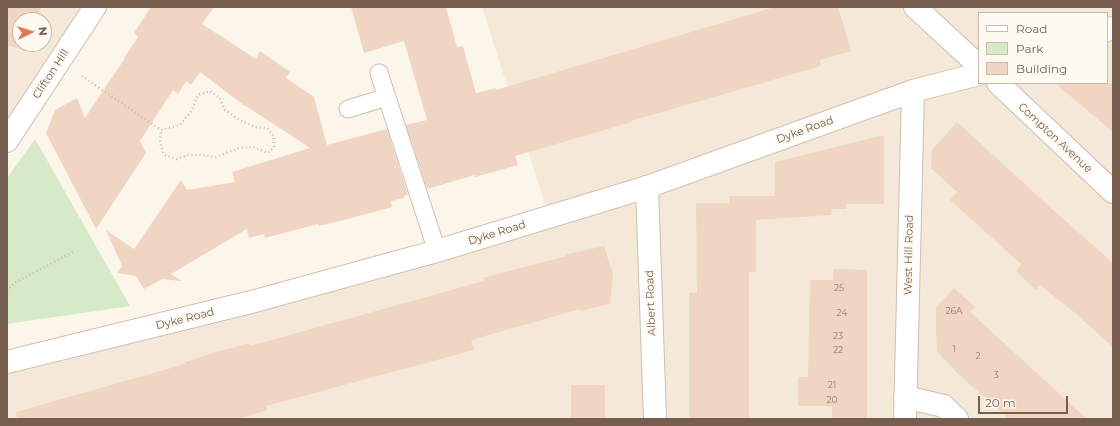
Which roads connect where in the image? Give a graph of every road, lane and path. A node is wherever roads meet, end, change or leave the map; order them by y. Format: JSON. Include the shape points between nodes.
{"nodes":[{"id":1,"x":96,"y":7,"type":"edge"},
{"id":2,"x":915,"y":7,"type":"edge"},
{"id":3,"x":60,"y":61,"type":"junction"},
{"id":4,"x":978,"y":65,"type":"edge"},
{"id":5,"x":379,"y":73,"type":"dead end"},
{"id":6,"x":978,"y":74,"type":"edge"},
{"id":7,"x":999,"y":84,"type":"edge"},
{"id":8,"x":913,"y":91,"type":"junction"},
{"id":9,"x":387,"y":97,"type":"junction"},
{"id":10,"x":348,"y":109,"type":"dead end"},
{"id":11,"x":161,"y":130,"type":"junction"},
{"id":12,"x":7,"y":141,"type":"edge"},
{"id":13,"x":647,"y":187,"type":"junction"},
{"id":14,"x":1113,"y":192,"type":"edge"},
{"id":15,"x":75,"y":251,"type":"dead end"},
{"id":16,"x":437,"y":251,"type":"junction"},
{"id":17,"x":7,"y":291,"type":"edge"},
{"id":18,"x":7,"y":362,"type":"edge"},
{"id":19,"x":905,"y":397,"type":"junction"},
{"id":20,"x":654,"y":419,"type":"edge"},
{"id":21,"x":905,"y":419,"type":"edge"},
{"id":22,"x":957,"y":419,"type":"edge"}],
"edges":[{"from":1,"to":3,"type":"street","name":"Clifton Hill"},
{"from":2,"to":4,"type":"street"},
{"from":3,"to":11,"type":"path"},
{"from":3,"to":12,"type":"street","name":"Clifton Hill"},
{"from":5,"to":9,"type":"lane"},
{"from":6,"to":8,"type":"street","name":"Dyke Road"},
{"from":7,"to":14,"type":"street","name":"Compton Avenue"},
{"from":8,"to":13,"type":"street","name":"Dyke Road"},
{"from":8,"to":19,"type":"street","name":"West Hill Road"},
{"from":9,"to":10,"type":"lane"},
{"from":9,"to":16,"type":"lane"},
{"from":11,"to":11,"type":"path","via":[[180,125],[192,110],[198,95],[210,91],[220,98],[224,109],[239,120],[255,127],[267,128],[274,136],[274,148],[268,153],[253,147],[239,148],[216,157],[187,154],[177,159],[164,155],[160,142]]},
{"from":13,"to":16,"type":"street","name":"Dyke Road"},
{"from":13,"to":20,"type":"street","name":"Albert Road"},
{"from":15,"to":17,"type":"path","via":[[14,283]]},
{"from":16,"to":18,"type":"street","name":"Dyke Road","via":[[255,301]]},
{"from":19,"to":21,"type":"street","name":"West Hill Road"},
{"from":19,"to":22,"type":"street","via":[[944,406]]}]}
